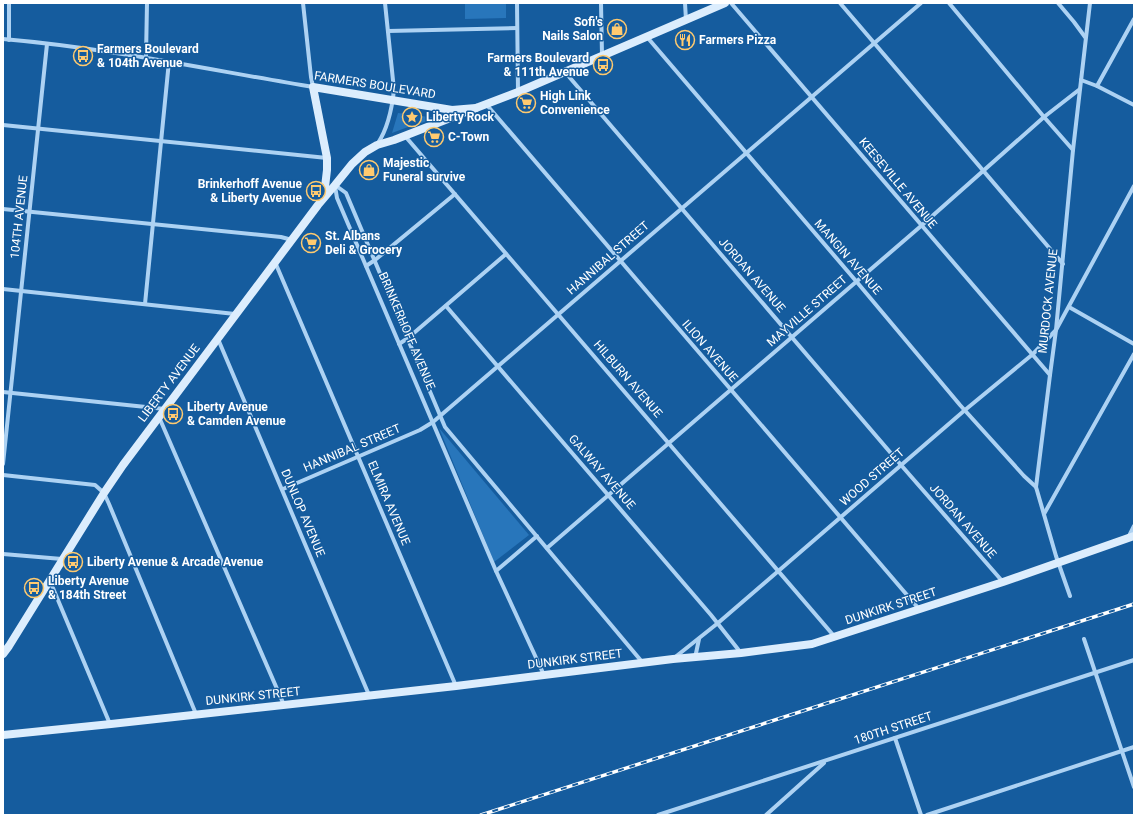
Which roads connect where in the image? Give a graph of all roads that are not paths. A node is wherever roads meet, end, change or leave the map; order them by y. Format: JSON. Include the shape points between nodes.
{"nodes":[{"id":1,"x":9,"y":3,"type":"edge"},
{"id":2,"x":147,"y":3,"type":"edge"},
{"id":3,"x":303,"y":3,"type":"edge"},
{"id":4,"x":385,"y":3,"type":"edge"},
{"id":5,"x":517,"y":3,"type":"edge"},
{"id":6,"x":601,"y":3,"type":"edge"},
{"id":7,"x":685,"y":3,"type":"edge"},
{"id":8,"x":726,"y":3,"type":"edge"},
{"id":9,"x":731,"y":3,"type":"edge"},
{"id":10,"x":840,"y":3,"type":"edge"},
{"id":11,"x":921,"y":3,"type":"edge"},
{"id":12,"x":949,"y":3,"type":"edge"},
{"id":13,"x":1058,"y":3,"type":"edge"},
{"id":14,"x":1090,"y":3,"type":"edge"},
{"id":15,"x":1134,"y":19,"type":"edge"},
{"id":16,"x":686,"y":20,"type":"junction"},
{"id":17,"x":517,"y":28,"type":"junction"},
{"id":18,"x":388,"y":31,"type":"junction"},
{"id":19,"x":647,"y":37,"type":"junction"},
{"id":20,"x":1085,"y":38,"type":"junction"},
{"id":21,"x":3,"y":39,"type":"edge"},
{"id":22,"x":9,"y":40,"type":"junction"},
{"id":23,"x":874,"y":43,"type":"junction"},
{"id":24,"x":47,"y":44,"type":"junction"},
{"id":25,"x":602,"y":55,"type":"junction"},
{"id":26,"x":146,"y":57,"type":"junction"},
{"id":27,"x":169,"y":61,"type":"junction"},
{"id":28,"x":565,"y":72,"type":"junction"},
{"id":29,"x":1081,"y":80,"type":"junction"},
{"id":30,"x":1097,"y":86,"type":"junction"},
{"id":31,"x":313,"y":87,"type":"junction"},
{"id":32,"x":1080,"y":89,"type":"junction"},
{"id":33,"x":518,"y":92,"type":"junction"},
{"id":34,"x":812,"y":97,"type":"junction"},
{"id":35,"x":393,"y":100,"type":"junction"},
{"id":36,"x":486,"y":104,"type":"junction"},
{"id":37,"x":1134,"y":105,"type":"edge"},
{"id":38,"x":476,"y":108,"type":"junction"},
{"id":39,"x":1044,"y":117,"type":"junction"},
{"id":40,"x":3,"y":125,"type":"edge"},
{"id":41,"x":38,"y":128,"type":"junction"},
{"id":42,"x":405,"y":136,"type":"junction"},
{"id":43,"x":161,"y":141,"type":"junction"},
{"id":44,"x":377,"y":144,"type":"junction"},
{"id":45,"x":1073,"y":150,"type":"junction"},
{"id":46,"x":746,"y":153,"type":"junction"},
{"id":47,"x":327,"y":158,"type":"junction"},
{"id":48,"x":984,"y":170,"type":"junction"},
{"id":49,"x":336,"y":185,"type":"junction"},
{"id":50,"x":1134,"y":186,"type":"edge"},
{"id":51,"x":454,"y":194,"type":"junction"},
{"id":52,"x":318,"y":204,"type":"junction"},
{"id":53,"x":682,"y":208,"type":"junction"},
{"id":54,"x":3,"y":209,"type":"edge"},
{"id":55,"x":30,"y":211,"type":"junction"},
{"id":56,"x":153,"y":224,"type":"junction"},
{"id":57,"x":921,"y":226,"type":"junction"},
{"id":58,"x":292,"y":240,"type":"junction"},
{"id":59,"x":506,"y":254,"type":"junction"},
{"id":60,"x":374,"y":260,"type":"junction"},
{"id":61,"x":620,"y":261,"type":"junction"},
{"id":62,"x":275,"y":262,"type":"junction"},
{"id":63,"x":1062,"y":264,"type":"junction"},
{"id":64,"x":366,"y":266,"type":"junction"},
{"id":65,"x":856,"y":281,"type":"junction"},
{"id":66,"x":3,"y":289,"type":"edge"},
{"id":67,"x":21,"y":291,"type":"junction"},
{"id":68,"x":145,"y":304,"type":"junction"},
{"id":69,"x":446,"y":306,"type":"junction"},
{"id":70,"x":1069,"y":307,"type":"junction"},
{"id":71,"x":236,"y":314,"type":"junction"},
{"id":72,"x":558,"y":314,"type":"junction"},
{"id":73,"x":1056,"y":330,"type":"junction"},
{"id":74,"x":792,"y":337,"type":"junction"},
{"id":75,"x":218,"y":338,"type":"junction"},
{"id":76,"x":408,"y":338,"type":"junction"},
{"id":77,"x":399,"y":344,"type":"junction"},
{"id":78,"x":1134,"y":344,"type":"edge"},
{"id":79,"x":1033,"y":354,"type":"junction"},
{"id":80,"x":1134,"y":354,"type":"edge"},
{"id":81,"x":498,"y":366,"type":"junction"},
{"id":82,"x":1050,"y":375,"type":"junction"},
{"id":83,"x":730,"y":390,"type":"junction"},
{"id":84,"x":3,"y":392,"type":"edge"},
{"id":85,"x":11,"y":393,"type":"junction"},
{"id":86,"x":165,"y":409,"type":"junction"},
{"id":87,"x":965,"y":410,"type":"junction"},
{"id":88,"x":440,"y":416,"type":"junction"},
{"id":89,"x":159,"y":417,"type":"junction"},
{"id":90,"x":433,"y":422,"type":"junction"},
{"id":91,"x":669,"y":442,"type":"junction"},
{"id":92,"x":358,"y":456,"type":"junction"},
{"id":93,"x":3,"y":464,"type":"edge"},
{"id":94,"x":901,"y":465,"type":"junction"},
{"id":95,"x":3,"y":475,"type":"edge"},
{"id":96,"x":1036,"y":487,"type":"junction"},
{"id":97,"x":282,"y":489,"type":"junction"},
{"id":98,"x":104,"y":493,"type":"junction"},
{"id":99,"x":608,"y":495,"type":"junction"},
{"id":100,"x":1044,"y":514,"type":"junction"},
{"id":101,"x":840,"y":517,"type":"junction"},
{"id":102,"x":1134,"y":526,"type":"edge"},
{"id":103,"x":538,"y":536,"type":"junction"},
{"id":104,"x":1131,"y":537,"type":"edge"},
{"id":105,"x":546,"y":548,"type":"junction"},
{"id":106,"x":3,"y":554,"type":"edge"},
{"id":107,"x":64,"y":559,"type":"junction"},
{"id":108,"x":1058,"y":563,"type":"junction"},
{"id":109,"x":496,"y":571,"type":"junction"},
{"id":110,"x":779,"y":571,"type":"junction"},
{"id":111,"x":50,"y":581,"type":"junction"},
{"id":112,"x":1003,"y":582,"type":"junction"},
{"id":113,"x":1070,"y":596,"type":"dead end"},
{"id":114,"x":919,"y":610,"type":"junction"},
{"id":115,"x":718,"y":623,"type":"junction"},
{"id":116,"x":834,"y":637,"type":"junction"},
{"id":117,"x":700,"y":639,"type":"junction"},
{"id":118,"x":1084,"y":639,"type":"dead end"},
{"id":119,"x":742,"y":653,"type":"junction"},
{"id":120,"x":3,"y":654,"type":"edge"},
{"id":121,"x":695,"y":658,"type":"junction"},
{"id":122,"x":672,"y":659,"type":"junction"},
{"id":123,"x":1134,"y":660,"type":"edge"},
{"id":124,"x":643,"y":663,"type":"junction"},
{"id":125,"x":1096,"y":672,"type":"junction"},
{"id":126,"x":544,"y":676,"type":"junction"},
{"id":127,"x":456,"y":686,"type":"junction"},
{"id":128,"x":370,"y":695,"type":"junction"},
{"id":129,"x":284,"y":705,"type":"junction"},
{"id":130,"x":196,"y":715,"type":"junction"},
{"id":131,"x":111,"y":724,"type":"junction"},
{"id":132,"x":3,"y":735,"type":"edge"},
{"id":133,"x":895,"y":738,"type":"junction"},
{"id":134,"x":1134,"y":747,"type":"edge"},
{"id":135,"x":1122,"y":751,"type":"junction"},
{"id":136,"x":825,"y":761,"type":"junction"},
{"id":137,"x":1134,"y":787,"type":"edge"},
{"id":138,"x":658,"y":815,"type":"edge"},
{"id":139,"x":766,"y":815,"type":"edge"},
{"id":140,"x":921,"y":815,"type":"edge"},
{"id":141,"x":927,"y":815,"type":"edge"}],
"edges":[{"from":1,"to":22,"type":"street"},
{"from":2,"to":26,"type":"street"},
{"from":3,"to":31,"type":"street"},
{"from":4,"to":18,"type":"street","name":"LIBERTY AVENUE"},
{"from":5,"to":17,"type":"street"},
{"from":6,"to":25,"type":"street"},
{"from":7,"to":16,"type":"street"},
{"from":8,"to":16,"type":"main road","name":"FARMERS BOULEVARD"},
{"from":9,"to":34,"type":"street","name":"KEESEVILLE AVENUE"},
{"from":10,"to":23,"type":"street"},
{"from":11,"to":23,"type":"street","name":"HANNIBAL STREET"},
{"from":12,"to":39,"type":"street"},
{"from":13,"to":20,"type":"street"},
{"from":14,"to":20,"type":"street","name":"MURDOCK AVENUE"},
{"from":15,"to":30,"type":"street"},
{"from":16,"to":19,"type":"main road","name":"FARMERS BOULEVARD"},
{"from":17,"to":18,"type":"street"},
{"from":17,"to":33,"type":"street"},
{"from":18,"to":35,"type":"street","name":"LIBERTY AVENUE"},
{"from":19,"to":25,"type":"main road","name":"FARMERS BOULEVARD"},
{"from":19,"to":46,"type":"street","name":"MANGIN AVENUE"},
{"from":20,"to":29,"type":"street","name":"MURDOCK AVENUE"},
{"from":21,"to":22,"type":"street","name":"FARMERS BOULEVARD"},
{"from":22,"to":24,"type":"street","name":"FARMERS BOULEVARD"},
{"from":23,"to":34,"type":"street","name":"HANNIBAL STREET"},
{"from":23,"to":48,"type":"street"},
{"from":24,"to":26,"type":"street","name":"FARMERS BOULEVARD"},
{"from":24,"to":41,"type":"street","name":"104TH AVENUE"},
{"from":25,"to":28,"type":"main road","name":"FARMERS BOULEVARD"},
{"from":26,"to":27,"type":"street","name":"FARMERS BOULEVARD"},
{"from":27,"to":31,"type":"street","name":"FARMERS BOULEVARD"},
{"from":27,"to":43,"type":"street"},
{"from":28,"to":33,"type":"main road","name":"FARMERS BOULEVARD"},
{"from":28,"to":53,"type":"street","name":"JORDAN AVENUE"},
{"from":29,"to":30,"type":"street"},
{"from":29,"to":32,"type":"street","name":"MURDOCK AVENUE"},
{"from":30,"to":37,"type":"street"},
{"from":31,"to":35,"type":"main road","name":"FARMERS BOULEVARD"},
{"from":31,"to":47,"type":"main road"},
{"from":32,"to":39,"type":"street","name":"MAYVILLE STREET"},
{"from":32,"to":45,"type":"street","name":"MURDOCK AVENUE"},
{"from":33,"to":36,"type":"main road","name":"FARMERS BOULEVARD"},
{"from":34,"to":46,"type":"street","name":"HANNIBAL STREET"},
{"from":34,"to":57,"type":"street","name":"KEESEVILLE AVENUE"},
{"from":35,"to":38,"type":"main road","name":"FARMERS BOULEVARD","via":[[452,110]]},
{"from":35,"to":44,"type":"street","name":"LIBERTY AVENUE","via":[[385,130]]},
{"from":36,"to":38,"type":"main road","name":"FARMERS BOULEVARD"},
{"from":36,"to":61,"type":"street","name":"ILION AVENUE"},
{"from":38,"to":42,"type":"main road","name":"LIBERTY AVENUE"},
{"from":39,"to":45,"type":"street"},
{"from":39,"to":48,"type":"street","name":"MAYVILLE STREET"},
{"from":40,"to":41,"type":"street"},
{"from":41,"to":43,"type":"street"},
{"from":41,"to":55,"type":"street","name":"104TH AVENUE"},
{"from":42,"to":44,"type":"main road","name":"LIBERTY AVENUE"},
{"from":42,"to":51,"type":"street","name":"HILBURN AVENUE"},
{"from":43,"to":47,"type":"street"},
{"from":43,"to":56,"type":"street"},
{"from":44,"to":49,"type":"main road","name":"LIBERTY AVENUE","via":[[352,164]]},
{"from":45,"to":63,"type":"street","name":"MURDOCK AVENUE"},
{"from":46,"to":53,"type":"street","name":"HANNIBAL STREET"},
{"from":46,"to":65,"type":"street","name":"MANGIN AVENUE"},
{"from":47,"to":52,"type":"main road","via":[[325,187]]},
{"from":48,"to":57,"type":"street","name":"MAYVILLE STREET"},
{"from":48,"to":63,"type":"street"},
{"from":49,"to":52,"type":"main road","name":"LIBERTY AVENUE"},
{"from":49,"to":60,"type":"street","name":"BRINKERHOFF AVENUE","via":[[346,192]]},
{"from":49,"to":64,"type":"street","name":"BRINKERHOFF AVENUE","via":[[337,198]]},
{"from":50,"to":70,"type":"street"},
{"from":51,"to":59,"type":"street","name":"HILBURN AVENUE"},
{"from":51,"to":60,"type":"street"},
{"from":52,"to":58,"type":"main road","name":"LIBERTY AVENUE"},
{"from":53,"to":61,"type":"street","name":"HANNIBAL STREET"},
{"from":53,"to":74,"type":"street","name":"JORDAN AVENUE"},
{"from":54,"to":55,"type":"street"},
{"from":55,"to":56,"type":"street"},
{"from":55,"to":67,"type":"street","name":"104TH AVENUE"},
{"from":56,"to":58,"type":"street"},
{"from":56,"to":68,"type":"street"},
{"from":57,"to":65,"type":"street","name":"MAYVILLE STREET"},
{"from":57,"to":79,"type":"street","name":"KEESEVILLE AVENUE"},
{"from":58,"to":62,"type":"main road","name":"LIBERTY AVENUE"},
{"from":59,"to":69,"type":"street"},
{"from":59,"to":72,"type":"street","name":"HILBURN AVENUE"},
{"from":60,"to":64,"type":"street"},
{"from":60,"to":76,"type":"street","name":"BRINKERHOFF AVENUE"},
{"from":61,"to":72,"type":"street","name":"HANNIBAL STREET"},
{"from":61,"to":83,"type":"street","name":"ILION AVENUE"},
{"from":62,"to":71,"type":"main road","name":"LIBERTY AVENUE"},
{"from":62,"to":92,"type":"street","name":"ELMIRA AVENUE"},
{"from":63,"to":73,"type":"street","name":"MURDOCK AVENUE"},
{"from":64,"to":77,"type":"street","name":"BRINKERHOFF AVENUE"},
{"from":65,"to":74,"type":"street","name":"MAYVILLE STREET"},
{"from":65,"to":87,"type":"street","name":"MANGIN AVENUE"},
{"from":66,"to":67,"type":"street"},
{"from":67,"to":68,"type":"street"},
{"from":67,"to":85,"type":"street","name":"104TH AVENUE"},
{"from":68,"to":71,"type":"street"},
{"from":69,"to":76,"type":"street"},
{"from":69,"to":81,"type":"street","name":"GALWAY AVENUE"},
{"from":70,"to":73,"type":"street"},
{"from":70,"to":78,"type":"street"},
{"from":71,"to":75,"type":"main road","name":"LIBERTY AVENUE"},
{"from":72,"to":81,"type":"street","name":"HANNIBAL STREET"},
{"from":72,"to":91,"type":"street","name":"HILBURN AVENUE"},
{"from":73,"to":79,"type":"street","name":"WOOD STREET"},
{"from":73,"to":82,"type":"street","name":"MURDOCK AVENUE"},
{"from":74,"to":83,"type":"street","name":"MAYVILLE STREET"},
{"from":74,"to":94,"type":"street","name":"JORDAN AVENUE"},
{"from":75,"to":86,"type":"main road","name":"LIBERTY AVENUE"},
{"from":75,"to":97,"type":"street","name":"DUNLOP AVENUE"},
{"from":76,"to":77,"type":"street"},
{"from":76,"to":88,"type":"street","name":"BRINKERHOFF AVENUE"},
{"from":77,"to":90,"type":"street","name":"BRINKERHOFF AVENUE"},
{"from":79,"to":82,"type":"street","name":"KEESEVILLE AVENUE"},
{"from":79,"to":87,"type":"street","name":"WOOD STREET"},
{"from":80,"to":100,"type":"street"},
{"from":81,"to":88,"type":"street","name":"HANNIBAL STREET"},
{"from":81,"to":99,"type":"street","name":"GALWAY AVENUE"},
{"from":82,"to":96,"type":"street","name":"MURDOCK AVENUE"},
{"from":83,"to":91,"type":"street","name":"MAYVILLE STREET"},
{"from":83,"to":101,"type":"street","name":"ILION AVENUE"},
{"from":84,"to":85,"type":"street"},
{"from":85,"to":86,"type":"street"},
{"from":85,"to":93,"type":"street","name":"104TH AVENUE"},
{"from":86,"to":89,"type":"main road","name":"LIBERTY AVENUE"},
{"from":87,"to":94,"type":"street","name":"WOOD STREET"},
{"from":87,"to":96,"type":"street","name":"MANGIN AVENUE"},
{"from":88,"to":90,"type":"street","name":"HANNIBAL STREET"},
{"from":88,"to":103,"type":"street","name":"BRINKERHOFF AVENUE","via":[[445,427]]},
{"from":89,"to":98,"type":"main road","name":"LIBERTY AVENUE"},
{"from":89,"to":129,"type":"street"},
{"from":90,"to":92,"type":"street","name":"HANNIBAL STREET"},
{"from":90,"to":109,"type":"street","name":"BRINKERHOFF AVENUE"},
{"from":91,"to":99,"type":"street","name":"MAYVILLE STREET"},
{"from":91,"to":110,"type":"street","name":"HILBURN AVENUE"},
{"from":92,"to":97,"type":"street","name":"HANNIBAL STREET"},
{"from":92,"to":127,"type":"street","name":"ELMIRA AVENUE"},
{"from":94,"to":101,"type":"street","name":"WOOD STREET"},
{"from":94,"to":112,"type":"street","name":"JORDAN AVENUE"},
{"from":95,"to":98,"type":"street","via":[[95,485]]},
{"from":96,"to":100,"type":"street","name":"MURDOCK AVENUE"},
{"from":97,"to":128,"type":"street","name":"DUNLOP AVENUE"},
{"from":98,"to":107,"type":"main road","name":"LIBERTY AVENUE"},
{"from":98,"to":130,"type":"street"},
{"from":99,"to":105,"type":"street","name":"MAYVILLE STREET"},
{"from":99,"to":115,"type":"street","name":"GALWAY AVENUE"},
{"from":100,"to":108,"type":"street","name":"MURDOCK AVENUE"},
{"from":101,"to":110,"type":"street","name":"WOOD STREET"},
{"from":101,"to":114,"type":"street","name":"ILION AVENUE"},
{"from":102,"to":104,"type":"street"},
{"from":103,"to":105,"type":"street","name":"BRINKERHOFF AVENUE"},
{"from":103,"to":109,"type":"street"},
{"from":104,"to":108,"type":"main road","name":"DUNKIRK STREET"},
{"from":105,"to":124,"type":"street","name":"BRINKERHOFF AVENUE"},
{"from":106,"to":107,"type":"street"},
{"from":107,"to":111,"type":"main road","name":"LIBERTY AVENUE"},
{"from":108,"to":112,"type":"main road","name":"DUNKIRK STREET"},
{"from":108,"to":113,"type":"street","name":"MURDOCK AVENUE"},
{"from":109,"to":126,"type":"street","name":"BRINKERHOFF AVENUE"},
{"from":110,"to":115,"type":"street","name":"WOOD STREET"},
{"from":110,"to":116,"type":"street","name":"HILBURN AVENUE"},
{"from":111,"to":120,"type":"main road","name":"LIBERTY AVENUE"},
{"from":111,"to":131,"type":"street"},
{"from":112,"to":114,"type":"main road","name":"DUNKIRK STREET"},
{"from":114,"to":116,"type":"main road","name":"DUNKIRK STREET"},
{"from":115,"to":117,"type":"street","name":"WOOD STREET"},
{"from":115,"to":119,"type":"street","name":"GALWAY AVENUE"},
{"from":116,"to":119,"type":"main road","name":"DUNKIRK STREET","via":[[812,644]]},
{"from":117,"to":121,"type":"street"},
{"from":117,"to":122,"type":"street","name":"WOOD STREET"},
{"from":118,"to":125,"type":"street"},
{"from":119,"to":121,"type":"main road","name":"DUNKIRK STREET"},
{"from":121,"to":122,"type":"main road","name":"DUNKIRK STREET"},
{"from":122,"to":124,"type":"main road","name":"DUNKIRK STREET"},
{"from":123,"to":125,"type":"street","name":"180TH STREET"},
{"from":124,"to":126,"type":"main road","name":"DUNKIRK STREET"},
{"from":125,"to":133,"type":"street","name":"180TH STREET"},
{"from":125,"to":135,"type":"street"},
{"from":126,"to":127,"type":"main road","name":"DUNKIRK STREET"},
{"from":127,"to":128,"type":"main road","name":"DUNKIRK STREET"},
{"from":128,"to":129,"type":"main road","name":"DUNKIRK STREET"},
{"from":129,"to":130,"type":"main road","name":"DUNKIRK STREET"},
{"from":130,"to":131,"type":"main road","name":"DUNKIRK STREET"},
{"from":131,"to":132,"type":"main road","name":"DUNKIRK STREET"},
{"from":133,"to":136,"type":"street","name":"180TH STREET"},
{"from":133,"to":140,"type":"street"},
{"from":134,"to":135,"type":"street"},
{"from":135,"to":137,"type":"street"},
{"from":135,"to":141,"type":"street"},
{"from":136,"to":138,"type":"street","name":"180TH STREET"},
{"from":136,"to":139,"type":"street"}]}
